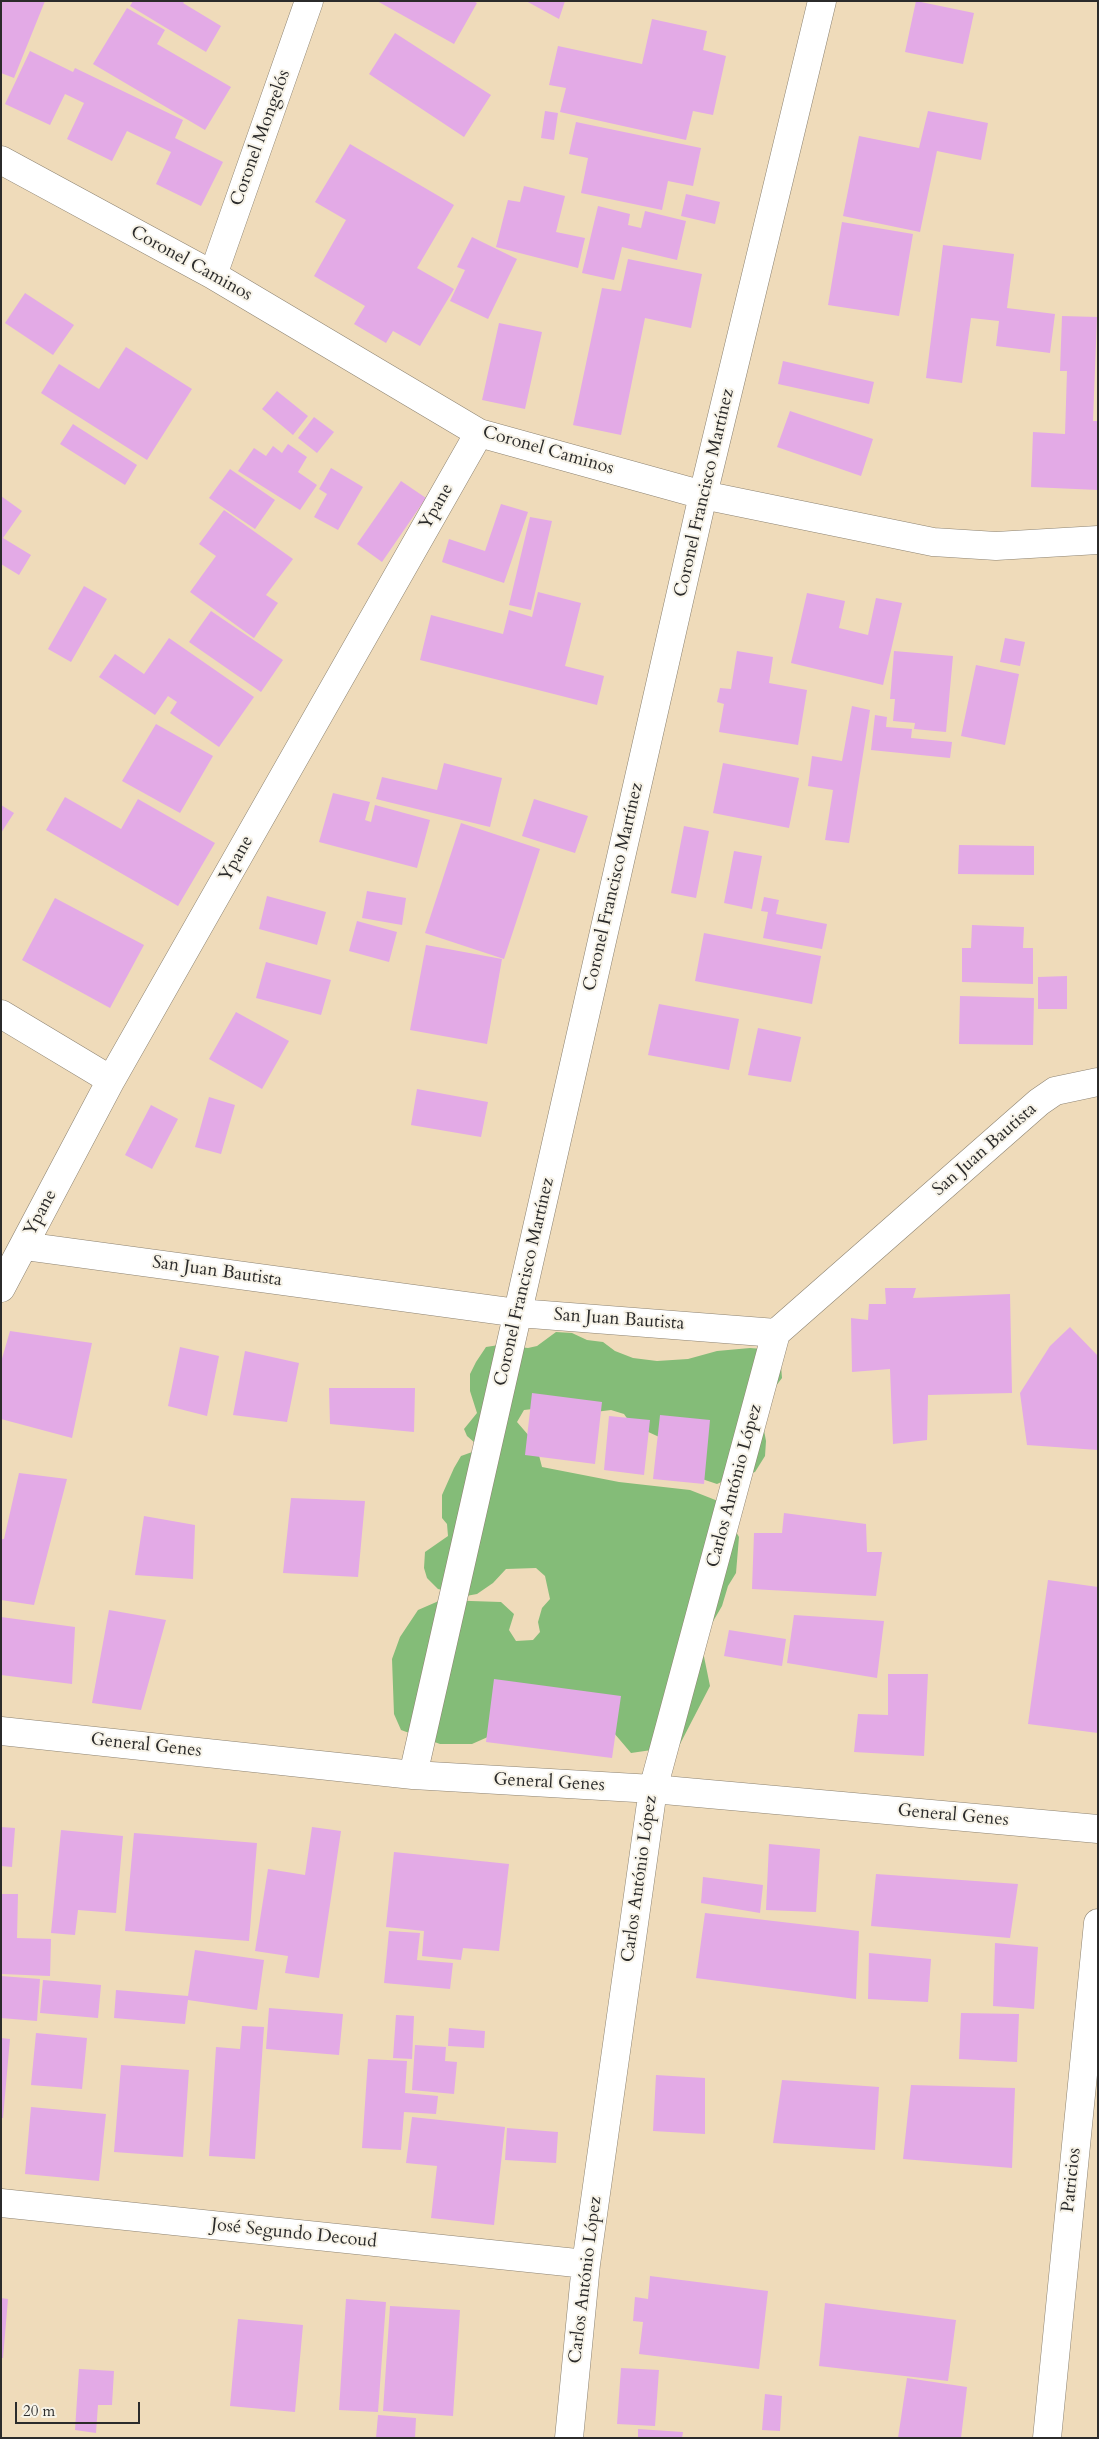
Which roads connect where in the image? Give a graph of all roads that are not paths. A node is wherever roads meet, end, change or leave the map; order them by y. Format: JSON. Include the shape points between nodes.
{"nodes":[{"id":1,"x":309,"y":1,"type":"edge"},
{"id":2,"x":822,"y":1,"type":"edge"},
{"id":3,"x":1,"y":160,"type":"edge"},
{"id":4,"x":212,"y":275,"type":"junction"},
{"id":5,"x":479,"y":433,"type":"junction"},
{"id":6,"x":703,"y":495,"type":"junction"},
{"id":7,"x":1098,"y":540,"type":"edge"},
{"id":8,"x":1,"y":1014,"type":"edge"},
{"id":9,"x":111,"y":1080,"type":"junction"},
{"id":10,"x":1098,"y":1082,"type":"edge"},
{"id":11,"x":24,"y":1246,"type":"junction"},
{"id":12,"x":1,"y":1288,"type":"edge"},
{"id":13,"x":518,"y":1312,"type":"junction"},
{"id":14,"x":776,"y":1333,"type":"junction"},
{"id":15,"x":1,"y":1731,"type":"edge"},
{"id":16,"x":413,"y":1775,"type":"junction"},
{"id":17,"x":653,"y":1789,"type":"junction"},
{"id":18,"x":1098,"y":1829,"type":"edge"},
{"id":19,"x":1098,"y":1923,"type":"edge"},
{"id":20,"x":1,"y":2203,"type":"edge"},
{"id":21,"x":586,"y":2264,"type":"junction"},
{"id":22,"x":569,"y":2438,"type":"edge"},
{"id":23,"x":1046,"y":2438,"type":"edge"}],
"edges":[{"from":1,"to":4,"type":"street","name":"Coronel Mongelós"},
{"from":2,"to":6,"type":"street","name":"Coronel Francisco Martínez"},
{"from":3,"to":4,"type":"street","name":"Coronel Caminos"},
{"from":4,"to":5,"type":"street","name":"Coronel Caminos"},
{"from":5,"to":6,"type":"street","name":"Coronel Caminos"},
{"from":5,"to":9,"type":"street","name":"Ypane"},
{"from":6,"to":7,"type":"street","name":"Coronel Caminos","via":[[933,542],[996,546]]},
{"from":6,"to":13,"type":"street","name":"Coronel Francisco Martínez"},
{"from":8,"to":9,"type":"street"},
{"from":9,"to":11,"type":"street","name":"Ypane"},
{"from":10,"to":14,"type":"street","name":"San Juan Bautista","via":[[1055,1092],[1040,1102]]},
{"from":11,"to":12,"type":"street","name":"Ypane"},
{"from":11,"to":13,"type":"street","name":"San Juan Bautista"},
{"from":13,"to":14,"type":"street","name":"San Juan Bautista"},
{"from":13,"to":16,"type":"street","name":"Coronel Francisco Martínez"},
{"from":14,"to":17,"type":"street","name":"Carlos António López"},
{"from":15,"to":16,"type":"street","name":"General Genes"},
{"from":16,"to":17,"type":"street","name":"General Genes"},
{"from":17,"to":18,"type":"street","name":"General Genes"},
{"from":17,"to":21,"type":"street","name":"Carlos António López"},
{"from":19,"to":23,"type":"street","name":"Patricios"},
{"from":20,"to":21,"type":"street","name":"José Segundo Decoud"},
{"from":21,"to":22,"type":"street","name":"Carlos António López"}]}
